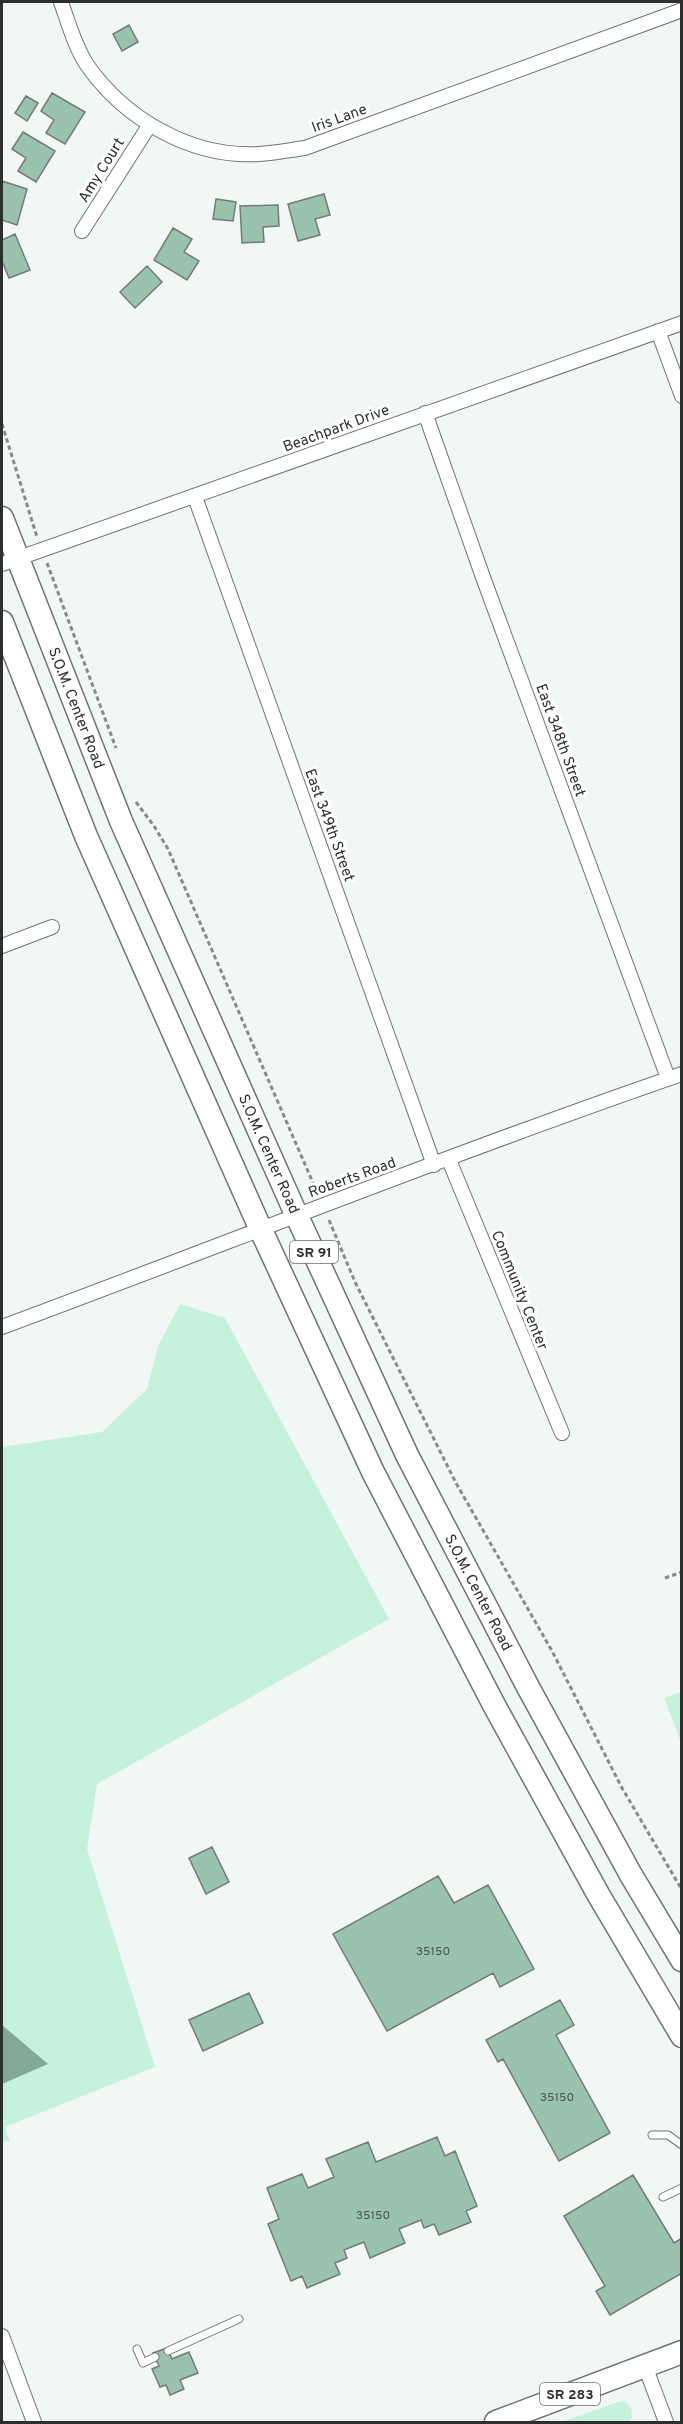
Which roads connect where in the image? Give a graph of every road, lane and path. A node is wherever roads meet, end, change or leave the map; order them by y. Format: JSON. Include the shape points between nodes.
{"nodes":[{"id":1,"x":61,"y":2,"type":"edge"},
{"id":2,"x":681,"y":10,"type":"edge"},
{"id":3,"x":149,"y":126,"type":"junction"},
{"id":4,"x":82,"y":231,"type":"dead end"},
{"id":5,"x":681,"y":323,"type":"edge"},
{"id":6,"x":658,"y":332,"type":"junction"},
{"id":7,"x":681,"y":396,"type":"edge"},
{"id":8,"x":425,"y":413,"type":"junction"},
{"id":9,"x":2,"y":424,"type":"edge"},
{"id":10,"x":195,"y":497,"type":"junction"},
{"id":11,"x":2,"y":518,"type":"edge"},
{"id":12,"x":37,"y":534,"type":"dead end"},
{"id":13,"x":10,"y":561,"type":"edge"},
{"id":14,"x":49,"y":566,"type":"dead end"},
{"id":15,"x":2,"y":622,"type":"edge"},
{"id":16,"x":120,"y":758,"type":"dead end"},
{"id":17,"x":136,"y":802,"type":"dead end"},
{"id":18,"x":52,"y":927,"type":"dead end"},
{"id":19,"x":2,"y":946,"type":"edge"},
{"id":20,"x":675,"y":1076,"type":"edge"},
{"id":21,"x":449,"y":1160,"type":"junction"},
{"id":22,"x":434,"y":1165,"type":"junction"},
{"id":23,"x":316,"y":1188,"type":"dead end"},
{"id":24,"x":296,"y":1214,"type":"junction"},
{"id":25,"x":327,"y":1217,"type":"dead end"},
{"id":26,"x":261,"y":1230,"type":"junction"},
{"id":27,"x":2,"y":1327,"type":"edge"},
{"id":28,"x":562,"y":1433,"type":"dead end"},
{"id":29,"x":681,"y":1572,"type":"edge"},
{"id":30,"x":665,"y":1578,"type":"dead end"},
{"id":31,"x":681,"y":1890,"type":"edge"},
{"id":32,"x":681,"y":1960,"type":"edge"},
{"id":33,"x":681,"y":2036,"type":"edge"},
{"id":34,"x":652,"y":2135,"type":"dead end"},
{"id":35,"x":681,"y":2145,"type":"edge"},
{"id":36,"x":681,"y":2188,"type":"edge"},
{"id":37,"x":663,"y":2197,"type":"dead end"},
{"id":38,"x":239,"y":2319,"type":"dead end"},
{"id":39,"x":2,"y":2336,"type":"edge"},
{"id":40,"x":137,"y":2349,"type":"dead end"},
{"id":41,"x":168,"y":2351,"type":"dead end"},
{"id":42,"x":681,"y":2352,"type":"edge"},
{"id":43,"x":155,"y":2357,"type":"dead end"},
{"id":44,"x":645,"y":2366,"type":"junction"},
{"id":45,"x":34,"y":2422,"type":"edge"},
{"id":46,"x":496,"y":2422,"type":"edge"},
{"id":47,"x":666,"y":2422,"type":"edge"}],
"edges":[{"from":1,"to":3,"type":"street","name":"Iris Lane","via":[[86,64],[126,109]]},
{"from":2,"to":3,"type":"street","name":"Iris Lane","via":[[304,148],[258,154],[224,152]]},
{"from":3,"to":4,"type":"street","name":"Amy Court"},
{"from":5,"to":6,"type":"street","name":"Beachpark Drive"},
{"from":6,"to":7,"type":"street"},
{"from":6,"to":8,"type":"street","name":"Beachpark Drive"},
{"from":8,"to":10,"type":"street","name":"Beachpark Drive"},
{"from":8,"to":20,"type":"street","name":"East 348th Street","via":[[488,591]]},
{"from":9,"to":12,"type":"path"},
{"from":10,"to":13,"type":"street","name":"Beachpark Drive"},
{"from":10,"to":22,"type":"street","name":"East 349th Street"},
{"from":11,"to":13,"type":"main road","name":"S.O.M. Center Road","number":"SR 91"},
{"from":13,"to":24,"type":"main road","name":"S.O.M. Center Road","number":"SR 91"},
{"from":14,"to":16,"type":"path"},
{"from":15,"to":26,"type":"main road","number":"SR 91","via":[[86,836]]},
{"from":17,"to":23,"type":"path","via":[[168,849]]},
{"from":18,"to":19,"type":"street"},
{"from":20,"to":21,"type":"street","name":"Roberts Road"},
{"from":21,"to":22,"type":"street","name":"Roberts Road"},
{"from":21,"to":28,"type":"street","name":"Community Center"},
{"from":22,"to":24,"type":"street","name":"Roberts Road"},
{"from":24,"to":26,"type":"street","name":"Roberts Road"},
{"from":24,"to":32,"type":"main road","name":"S.O.M. Center Road","number":"SR 91","via":[[407,1455],[528,1687]]},
{"from":25,"to":31,"type":"path","via":[[355,1282],[456,1483]]},
{"from":26,"to":27,"type":"street","name":"Roberts Road"},
{"from":26,"to":33,"type":"main road","number":"SR 91","via":[[373,1472],[477,1673]]},
{"from":29,"to":30,"type":"path"},
{"from":34,"to":35,"type":"lane","via":[[669,2135]]},
{"from":36,"to":37,"type":"lane"},
{"from":38,"to":41,"type":"lane"},
{"from":39,"to":45,"type":"street"},
{"from":40,"to":43,"type":"lane","via":[[142,2363]]},
{"from":42,"to":44,"type":"main road","number":"SR 283"},
{"from":44,"to":46,"type":"main road","number":"SR 283"},
{"from":44,"to":47,"type":"street"}]}
